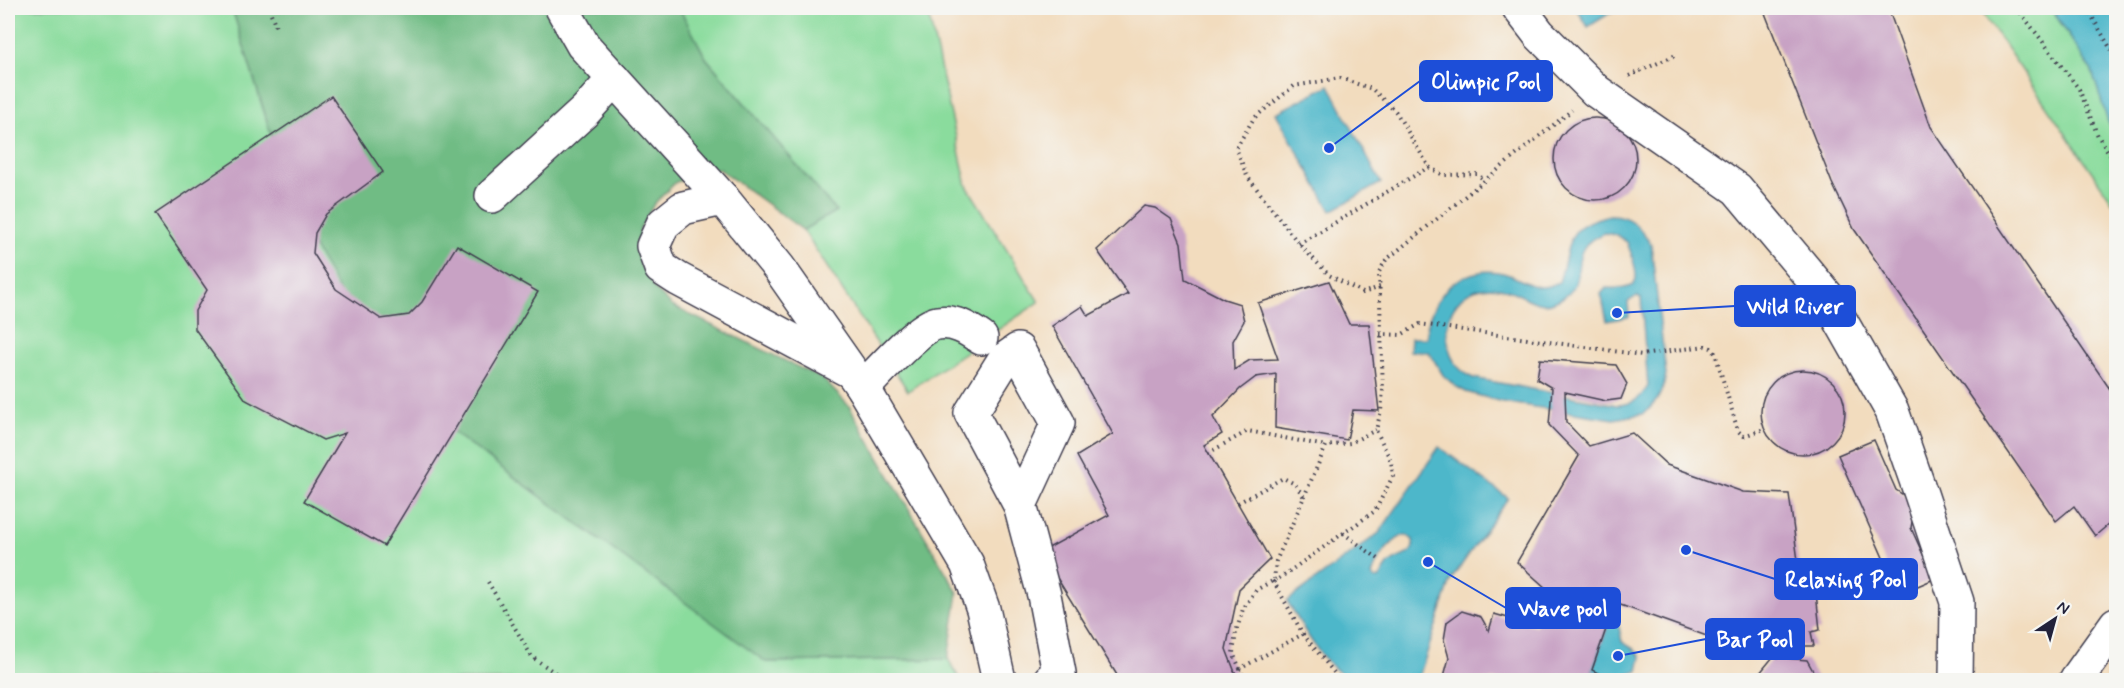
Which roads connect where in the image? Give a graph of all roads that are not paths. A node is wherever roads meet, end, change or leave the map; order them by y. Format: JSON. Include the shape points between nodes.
{"nodes":[{"id":1,"x":562,"y":8,"type":"edge"},
{"id":2,"x":1519,"y":8,"type":"edge"},
{"id":3,"x":614,"y":79,"type":"junction"},
{"id":4,"x":492,"y":196,"type":"dead end"},
{"id":5,"x":723,"y":199,"type":"junction"},
{"id":6,"x":981,"y":338,"type":"dead end"},
{"id":7,"x":858,"y":380,"type":"junction"},
{"id":8,"x":1020,"y":505,"type":"dead end"},
{"id":9,"x":2116,"y":624,"type":"edge"},
{"id":10,"x":999,"y":681,"type":"edge"},
{"id":11,"x":1050,"y":681,"type":"edge"},
{"id":12,"x":1956,"y":681,"type":"edge"},
{"id":13,"x":2076,"y":681,"type":"edge"}],
"edges":[{"from":1,"to":3,"type":"street","via":[[583,45]]},
{"from":2,"to":12,"type":"street","via":[[1539,34],[1596,91],[1737,189],[1826,295],[1892,411],[1925,505],[1957,602]]},
{"from":3,"to":4,"type":"street","via":[[585,111]]},
{"from":3,"to":5,"type":"street"},
{"from":5,"to":7,"type":"street"},
{"from":5,"to":7,"type":"street","via":[[683,208],[663,224],[653,246],[661,268]]},
{"from":6,"to":7,"type":"street","via":[[961,325],[936,322]]},
{"from":7,"to":10,"type":"street","via":[[967,564],[983,609]]},
{"from":8,"to":11,"type":"street","via":[[1044,595],[1059,673]]},
{"from":9,"to":13,"type":"street"}]}
